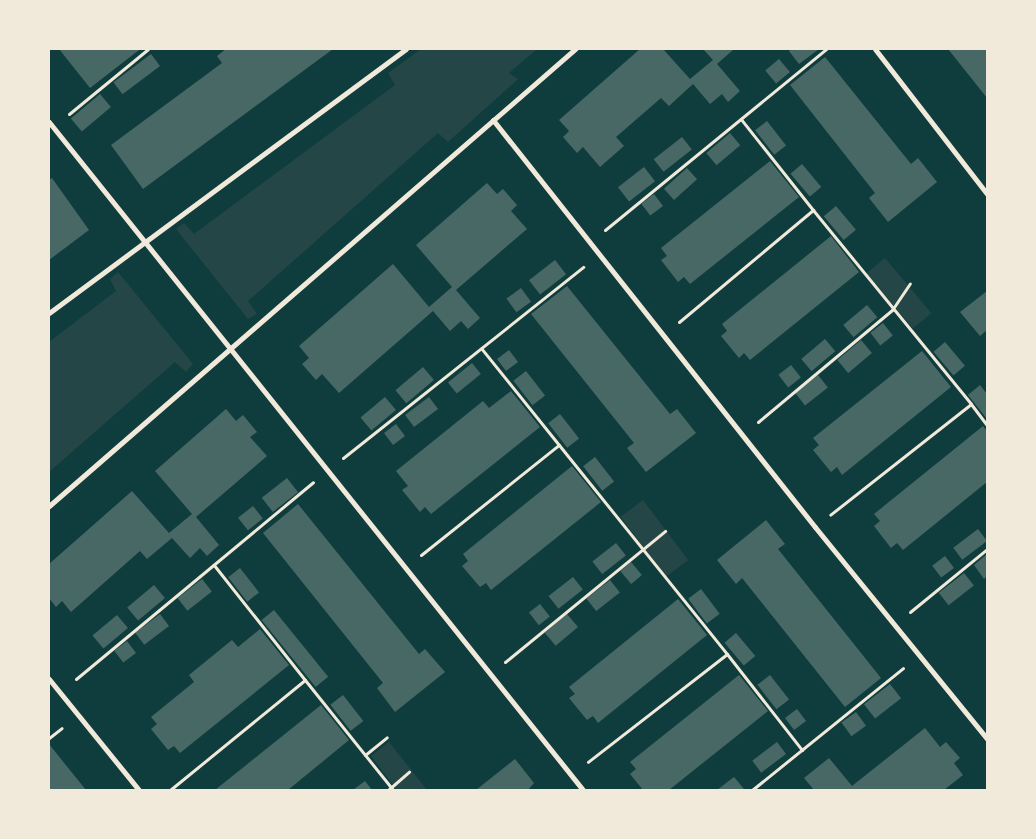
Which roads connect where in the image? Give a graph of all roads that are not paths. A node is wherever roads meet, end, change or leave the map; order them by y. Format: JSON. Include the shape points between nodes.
{"nodes":[{"id":1,"x":406,"y":49,"type":"edge"},
{"id":2,"x":575,"y":49,"type":"edge"},
{"id":3,"x":875,"y":49,"type":"edge"},
{"id":4,"x":493,"y":120,"type":"junction"},
{"id":5,"x":49,"y":122,"type":"edge"},
{"id":6,"x":987,"y":194,"type":"edge"},
{"id":7,"x":144,"y":243,"type":"junction"},
{"id":8,"x":49,"y":313,"type":"edge"},
{"id":9,"x":229,"y":350,"type":"junction"},
{"id":10,"x":49,"y":506,"type":"edge"},
{"id":11,"x":49,"y":679,"type":"edge"},
{"id":12,"x":987,"y":738,"type":"edge"},
{"id":13,"x":139,"y":790,"type":"edge"},
{"id":14,"x":583,"y":790,"type":"edge"}],
"edges":[{"from":1,"to":7,"type":"street"},
{"from":2,"to":4,"type":"street"},
{"from":3,"to":6,"type":"street"},
{"from":4,"to":9,"type":"street"},
{"from":4,"to":12,"type":"street","via":[[814,527]]},
{"from":5,"to":7,"type":"street"},
{"from":7,"to":8,"type":"street"},
{"from":7,"to":9,"type":"street"},
{"from":9,"to":10,"type":"street"},
{"from":9,"to":14,"type":"street"},
{"from":11,"to":13,"type":"street"}]}
